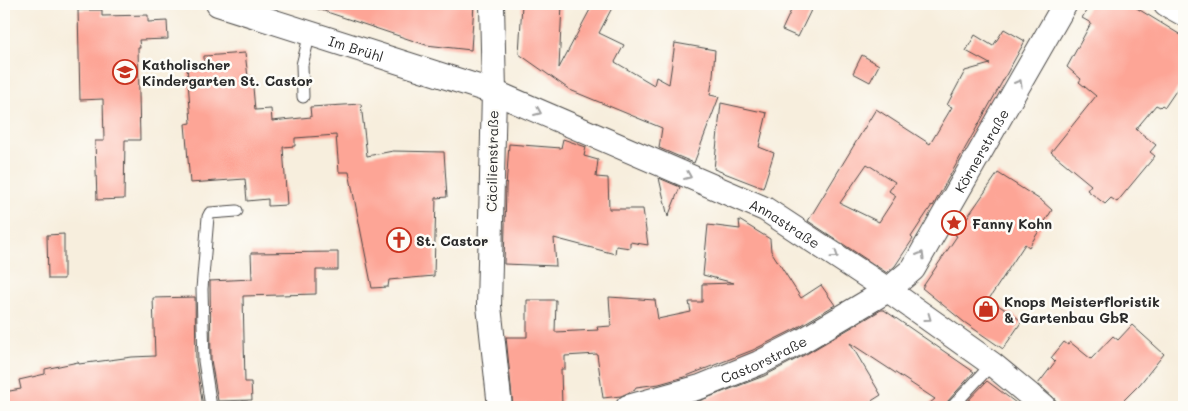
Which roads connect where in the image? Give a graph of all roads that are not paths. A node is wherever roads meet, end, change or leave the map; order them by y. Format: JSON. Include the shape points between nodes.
{"nodes":[{"id":1,"x":218,"y":4,"type":"edge"},
{"id":2,"x":492,"y":4,"type":"edge"},
{"id":3,"x":1065,"y":4,"type":"edge"},
{"id":4,"x":1166,"y":4,"type":"edge"},
{"id":5,"x":1184,"y":14,"type":"edge"},
{"id":6,"x":310,"y":33,"type":"junction"},
{"id":7,"x":494,"y":92,"type":"junction"},
{"id":8,"x":303,"y":97,"type":"dead end"},
{"id":9,"x":237,"y":211,"type":"dead end"},
{"id":10,"x":888,"y":290,"type":"junction"},
{"id":11,"x":992,"y":364,"type":"junction"},
{"id":12,"x":667,"y":402,"type":"edge"},
{"id":13,"x":211,"y":407,"type":"edge"},
{"id":14,"x":500,"y":407,"type":"edge"},
{"id":15,"x":628,"y":407,"type":"edge"},
{"id":16,"x":952,"y":407,"type":"edge"},
{"id":17,"x":1044,"y":407,"type":"edge"}],
"edges":[{"from":1,"to":6,"type":"street","name":"Im Brühl"},
{"from":2,"to":7,"type":"street","name":"Cäcilienstraße"},
{"from":10,"to":3,"type":"street","name":"Körnerstraße","one_way":true,"via":[[912,269]]},
{"from":4,"to":5,"type":"street"},
{"from":6,"to":7,"type":"street","name":"Im Brühl"},
{"from":6,"to":8,"type":"lane","via":[[302,65]]},
{"from":7,"to":10,"type":"street","name":"Annastraße","one_way":true,"via":[[764,209]]},
{"from":7,"to":14,"type":"street","name":"Cäcilienstraße","via":[[489,306]]},
{"from":9,"to":13,"type":"lane","via":[[214,212],[208,217],[202,289],[204,360]]},
{"from":10,"to":11,"type":"street","name":"Annastraße","one_way":true},
{"from":10,"to":12,"type":"street","name":"Castorstraße","via":[[759,363]]},
{"from":11,"to":16,"type":"lane"},
{"from":11,"to":17,"type":"street","name":"Annastraße"},
{"from":12,"to":15,"type":"street","name":"Castorstraße"}]}
